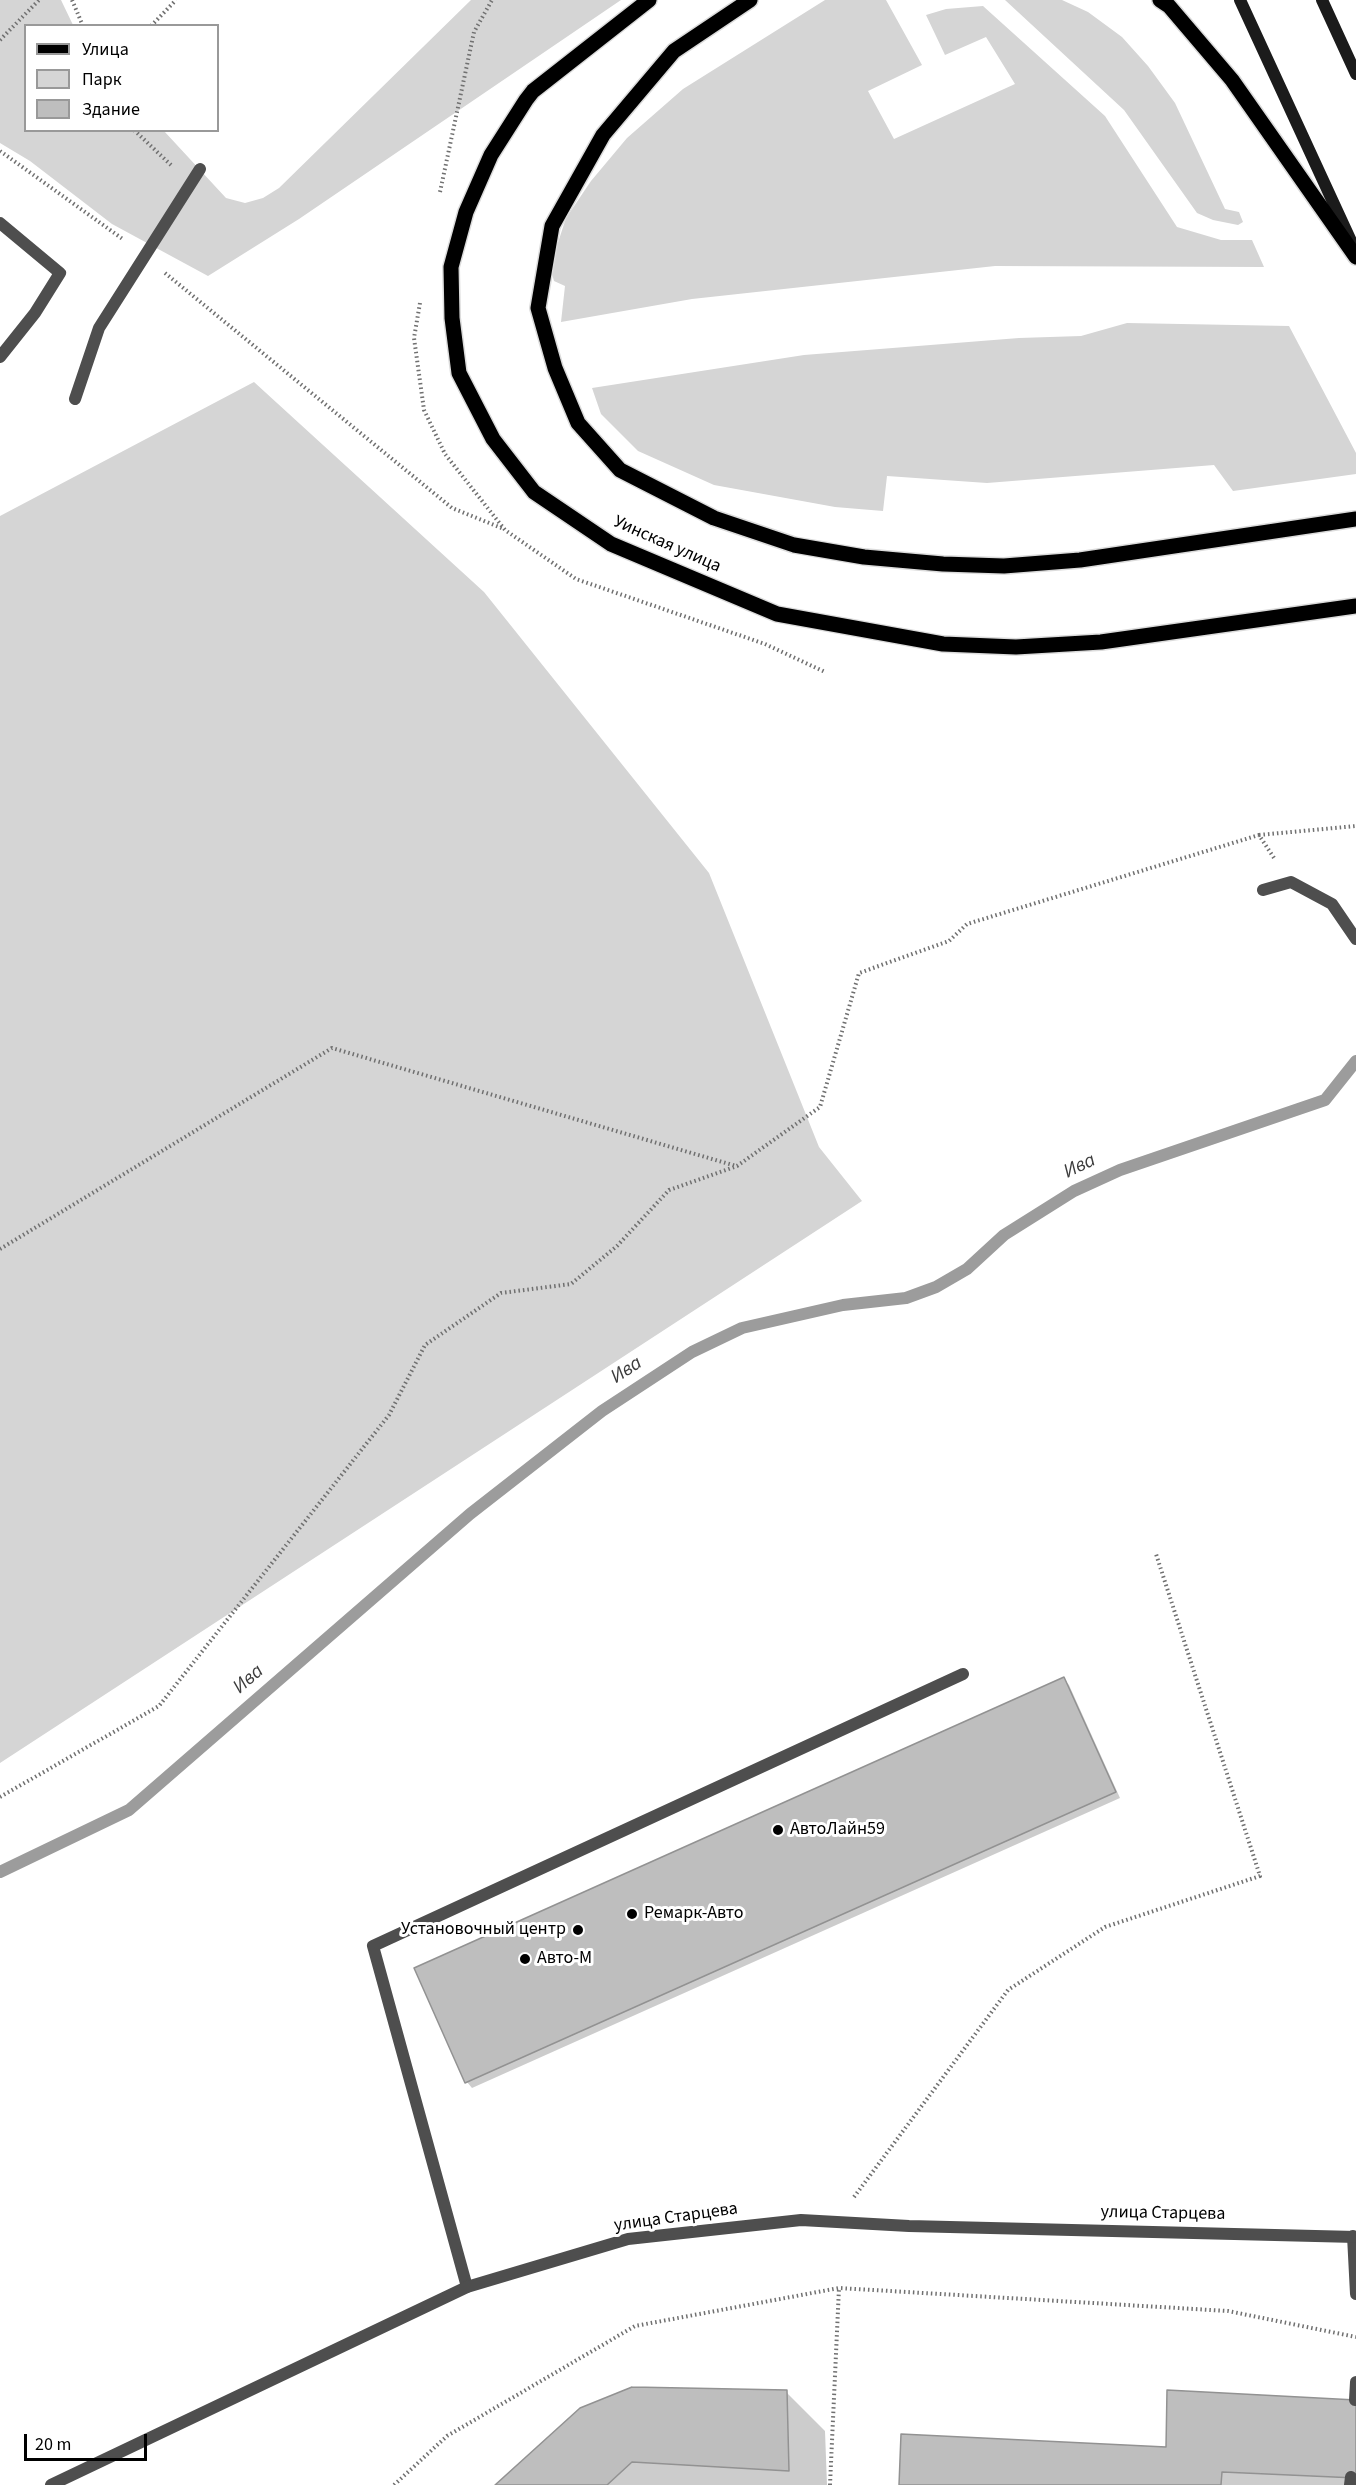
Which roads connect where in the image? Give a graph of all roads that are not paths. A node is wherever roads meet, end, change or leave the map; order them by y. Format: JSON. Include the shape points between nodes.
{"nodes":[{"id":1,"x":650,"y":0,"type":"edge"},
{"id":2,"x":750,"y":0,"type":"edge"},
{"id":3,"x":1240,"y":0,"type":"edge"},
{"id":4,"x":1322,"y":0,"type":"edge"},
{"id":5,"x":1164,"y":3,"type":"edge"},
{"id":6,"x":1356,"y":74,"type":"edge"},
{"id":7,"x":200,"y":169,"type":"dead end"},
{"id":8,"x":0,"y":223,"type":"edge"},
{"id":9,"x":1356,"y":252,"type":"edge"},
{"id":10,"x":1356,"y":257,"type":"edge"},
{"id":11,"x":0,"y":357,"type":"edge"},
{"id":12,"x":75,"y":399,"type":"dead end"},
{"id":13,"x":1356,"y":519,"type":"edge"},
{"id":14,"x":1356,"y":606,"type":"edge"},
{"id":15,"x":1263,"y":890,"type":"dead end"},
{"id":16,"x":1356,"y":939,"type":"edge"},
{"id":17,"x":963,"y":1674,"type":"dead end"},
{"id":18,"x":1355,"y":2236,"type":"edge"},
{"id":19,"x":467,"y":2287,"type":"junction"},
{"id":20,"x":1356,"y":2294,"type":"edge"},
{"id":21,"x":1356,"y":2382,"type":"edge"},
{"id":22,"x":1355,"y":2400,"type":"edge"},
{"id":23,"x":51,"y":2485,"type":"edge"}],
"edges":[{"from":1,"to":14,"type":"main road","name":"Уинская улица","via":[[533,92],[490,155],[466,212],[451,267],[459,373],[492,439],[534,492],[611,544],[777,614],[943,644],[1016,647],[1101,642]]},
{"from":2,"to":13,"type":"main road","via":[[674,51],[603,135],[552,226],[538,308],[555,368],[578,423],[620,470],[714,518],[794,545],[864,557],[943,564],[1004,566],[1080,560]]},
{"from":3,"to":9,"type":"main road"},
{"from":4,"to":6,"type":"main road"},
{"from":5,"to":10,"type":"main road","via":[[1232,80]]},
{"from":7,"to":12,"type":"street","via":[[99,328]]},
{"from":8,"to":11,"type":"street","via":[[60,273]]},
{"from":15,"to":16,"type":"street","via":[[1291,882],[1332,904]]},
{"from":17,"to":19,"type":"street","via":[[373,1946]]},
{"from":18,"to":19,"type":"street","name":"улица Старцева","via":[[801,2220],[628,2240]]},
{"from":18,"to":20,"type":"street"},
{"from":19,"to":23,"type":"street","name":"улица Старцева"},
{"from":21,"to":22,"type":"street"}]}
